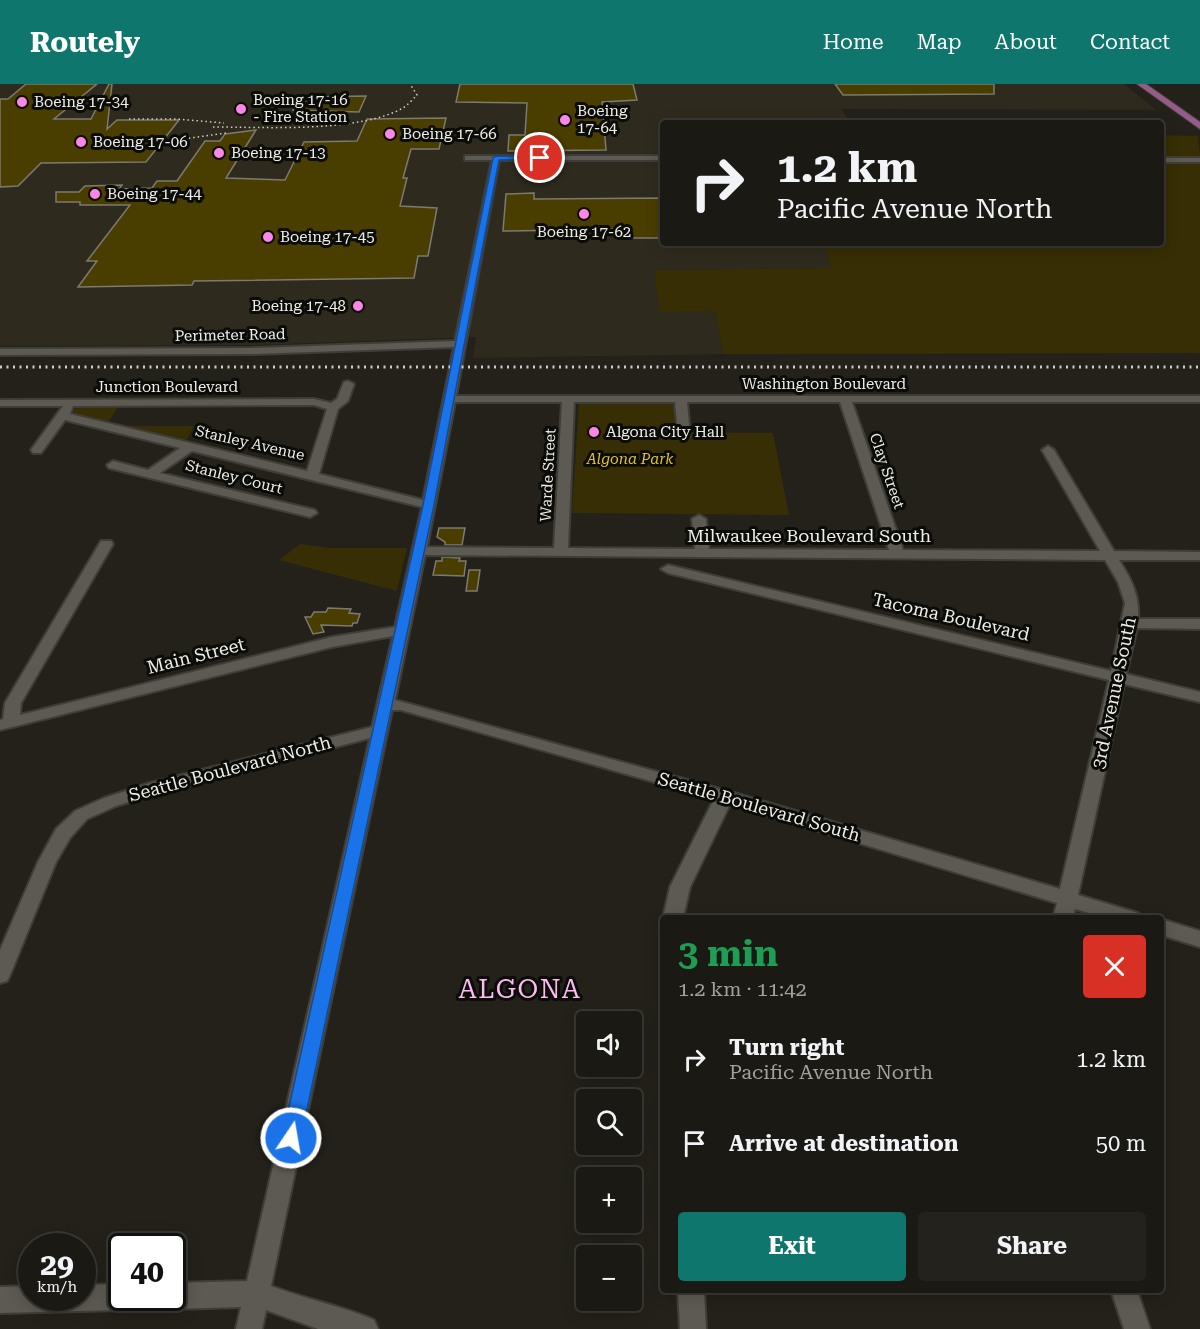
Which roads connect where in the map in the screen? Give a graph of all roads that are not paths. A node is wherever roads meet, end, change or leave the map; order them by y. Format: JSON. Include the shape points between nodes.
{"nodes":[{"id":1,"x":1141,"y":84,"type":"edge"},
{"id":2,"x":1200,"y":126,"type":"edge"},
{"id":3,"x":468,"y":158,"type":"dead end"},
{"id":4,"x":496,"y":158,"type":"junction"},
{"id":5,"x":660,"y":158,"type":"edge"},
{"id":6,"x":1164,"y":160,"type":"edge"},
{"id":7,"x":1200,"y":160,"type":"edge"},
{"id":8,"x":459,"y":344,"type":"junction"},
{"id":9,"x":0,"y":352,"type":"edge"},
{"id":10,"x":348,"y":384,"type":"dead end"},
{"id":11,"x":448,"y":399,"type":"junction"},
{"id":12,"x":568,"y":399,"type":"junction"},
{"id":13,"x":681,"y":399,"type":"junction"},
{"id":14,"x":845,"y":399,"type":"junction"},
{"id":15,"x":1200,"y":399,"type":"edge"},
{"id":16,"x":0,"y":403,"type":"edge"},
{"id":17,"x":72,"y":403,"type":"junction"},
{"id":18,"x":333,"y":407,"type":"junction"},
{"id":19,"x":63,"y":416,"type":"junction"},
{"id":20,"x":684,"y":435,"type":"dead end"},
{"id":21,"x":191,"y":446,"type":"junction"},
{"id":22,"x":37,"y":450,"type":"dead end"},
{"id":23,"x":1048,"y":450,"type":"dead end"},
{"id":24,"x":113,"y":465,"type":"dead end"},
{"id":25,"x":150,"y":474,"type":"junction"},
{"id":26,"x":312,"y":475,"type":"junction"},
{"id":27,"x":429,"y":505,"type":"junction"},
{"id":28,"x":310,"y":513,"type":"dead end"},
{"id":29,"x":699,"y":519,"type":"dead end"},
{"id":30,"x":106,"y":544,"type":"dead end"},
{"id":31,"x":418,"y":551,"type":"junction"},
{"id":32,"x":561,"y":553,"type":"junction"},
{"id":33,"x":699,"y":554,"type":"junction"},
{"id":34,"x":897,"y":554,"type":"junction"},
{"id":35,"x":1110,"y":556,"type":"junction"},
{"id":36,"x":1200,"y":556,"type":"edge"},
{"id":37,"x":668,"y":569,"type":"dead end"},
{"id":38,"x":693,"y":575,"type":"junction"},
{"id":39,"x":1130,"y":623,"type":"junction"},
{"id":40,"x":1200,"y":624,"type":"edge"},
{"id":41,"x":402,"y":630,"type":"junction"},
{"id":42,"x":1117,"y":676,"type":"junction"},
{"id":43,"x":1200,"y":697,"type":"edge"},
{"id":44,"x":386,"y":705,"type":"junction"},
{"id":45,"x":5,"y":723,"type":"edge"},
{"id":46,"x":381,"y":730,"type":"junction"},
{"id":47,"x":725,"y":796,"type":"junction"},
{"id":48,"x":1068,"y":899,"type":"junction"},
{"id":49,"x":674,"y":915,"type":"edge"},
{"id":50,"x":1064,"y":915,"type":"edge"},
{"id":51,"x":1121,"y":915,"type":"edge"},
{"id":52,"x":1164,"y":928,"type":"edge"},
{"id":53,"x":1200,"y":939,"type":"edge"},
{"id":54,"x":0,"y":975,"type":"edge"},
{"id":55,"x":690,"y":1293,"type":"edge"},
{"id":56,"x":1125,"y":1293,"type":"edge"},
{"id":57,"x":257,"y":1294,"type":"junction"},
{"id":58,"x":186,"y":1296,"type":"edge"},
{"id":59,"x":108,"y":1297,"type":"edge"},
{"id":60,"x":0,"y":1300,"type":"edge"},
{"id":61,"x":249,"y":1329,"type":"edge"},
{"id":62,"x":365,"y":1329,"type":"edge"},
{"id":63,"x":693,"y":1329,"type":"edge"},
{"id":64,"x":1137,"y":1329,"type":"edge"}],
"edges":[{"from":1,"to":2,"type":"main road"},
{"from":3,"to":4,"type":"street"},
{"from":4,"to":5,"type":"street"},
{"from":4,"to":8,"type":"street"},
{"from":6,"to":7,"type":"street"},
{"from":8,"to":9,"type":"street","name":"Perimeter Road","via":[[254,351]]},
{"from":8,"to":11,"type":"street"},
{"from":10,"to":18,"type":"street","via":[[342,401]]},
{"from":11,"to":12,"type":"street","name":"Washington Boulevard"},
{"from":11,"to":27,"type":"street"},
{"from":12,"to":13,"type":"street","name":"Washington Boulevard"},
{"from":12,"to":32,"type":"street","name":"Warde Street"},
{"from":13,"to":14,"type":"street","name":"Washington Boulevard"},
{"from":13,"to":20,"type":"street"},
{"from":14,"to":15,"type":"street","name":"Washington Boulevard"},
{"from":14,"to":34,"type":"street","name":"Clay Street"},
{"from":16,"to":17,"type":"street","name":"Junction Boulevard"},
{"from":17,"to":18,"type":"street","name":"Junction Boulevard","via":[[314,402]]},
{"from":17,"to":19,"type":"street"},
{"from":18,"to":26,"type":"street"},
{"from":19,"to":21,"type":"street","name":"Stanley Avenue"},
{"from":19,"to":22,"type":"street"},
{"from":21,"to":25,"type":"street","name":"Stanley Court"},
{"from":21,"to":26,"type":"street","name":"Stanley Avenue"},
{"from":23,"to":35,"type":"street","name":"3rd Avenue South"},
{"from":24,"to":25,"type":"street","name":"Stanley Court"},
{"from":25,"to":28,"type":"street","name":"Stanley Court"},
{"from":26,"to":27,"type":"street","name":"Stanley Avenue"},
{"from":27,"to":31,"type":"street"},
{"from":29,"to":33,"type":"street"},
{"from":30,"to":45,"type":"street"},
{"from":31,"to":32,"type":"street","name":"Milwaukee Boulevard South"},
{"from":31,"to":41,"type":"street"},
{"from":32,"to":33,"type":"street","name":"Milwaukee Boulevard South"},
{"from":33,"to":34,"type":"street","name":"Milwaukee Boulevard South"},
{"from":33,"to":38,"type":"street"},
{"from":34,"to":35,"type":"street","name":"Milwaukee Boulevard South"},
{"from":35,"to":36,"type":"street","name":"Milwaukee Boulevard South"},
{"from":35,"to":39,"type":"street","name":"3rd Avenue South","via":[[1129,592]]},
{"from":37,"to":38,"type":"street","name":"Tacoma Boulevard"},
{"from":38,"to":42,"type":"street","name":"Tacoma Boulevard"},
{"from":39,"to":40,"type":"street"},
{"from":39,"to":42,"type":"street","name":"3rd Avenue South"},
{"from":41,"to":44,"type":"street"},
{"from":41,"to":45,"type":"street","name":"Main Street","via":[[332,642]]},
{"from":42,"to":43,"type":"street","name":"Tacoma Boulevard"},
{"from":42,"to":48,"type":"street","name":"3rd Avenue South"},
{"from":44,"to":46,"type":"street"},
{"from":44,"to":47,"type":"street","name":"Seattle Boulevard South","via":[[401,705]]},
{"from":46,"to":54,"type":"street","name":"Seattle Boulevard North","via":[[150,789],[81,815],[63,834],[47,862]]},
{"from":46,"to":57,"type":"street"},
{"from":47,"to":48,"type":"street","name":"Seattle Boulevard South"},
{"from":47,"to":49,"type":"street","via":[[680,887]]},
{"from":48,"to":50,"type":"street","name":"3rd Avenue South"},
{"from":48,"to":51,"type":"street","name":"Seattle Boulevard South"},
{"from":52,"to":53,"type":"street"},
{"from":55,"to":63,"type":"street"},
{"from":56,"to":64,"type":"street"},
{"from":57,"to":58,"type":"street"},
{"from":57,"to":61,"type":"street"},
{"from":57,"to":62,"type":"street"},
{"from":59,"to":60,"type":"street"}]}
